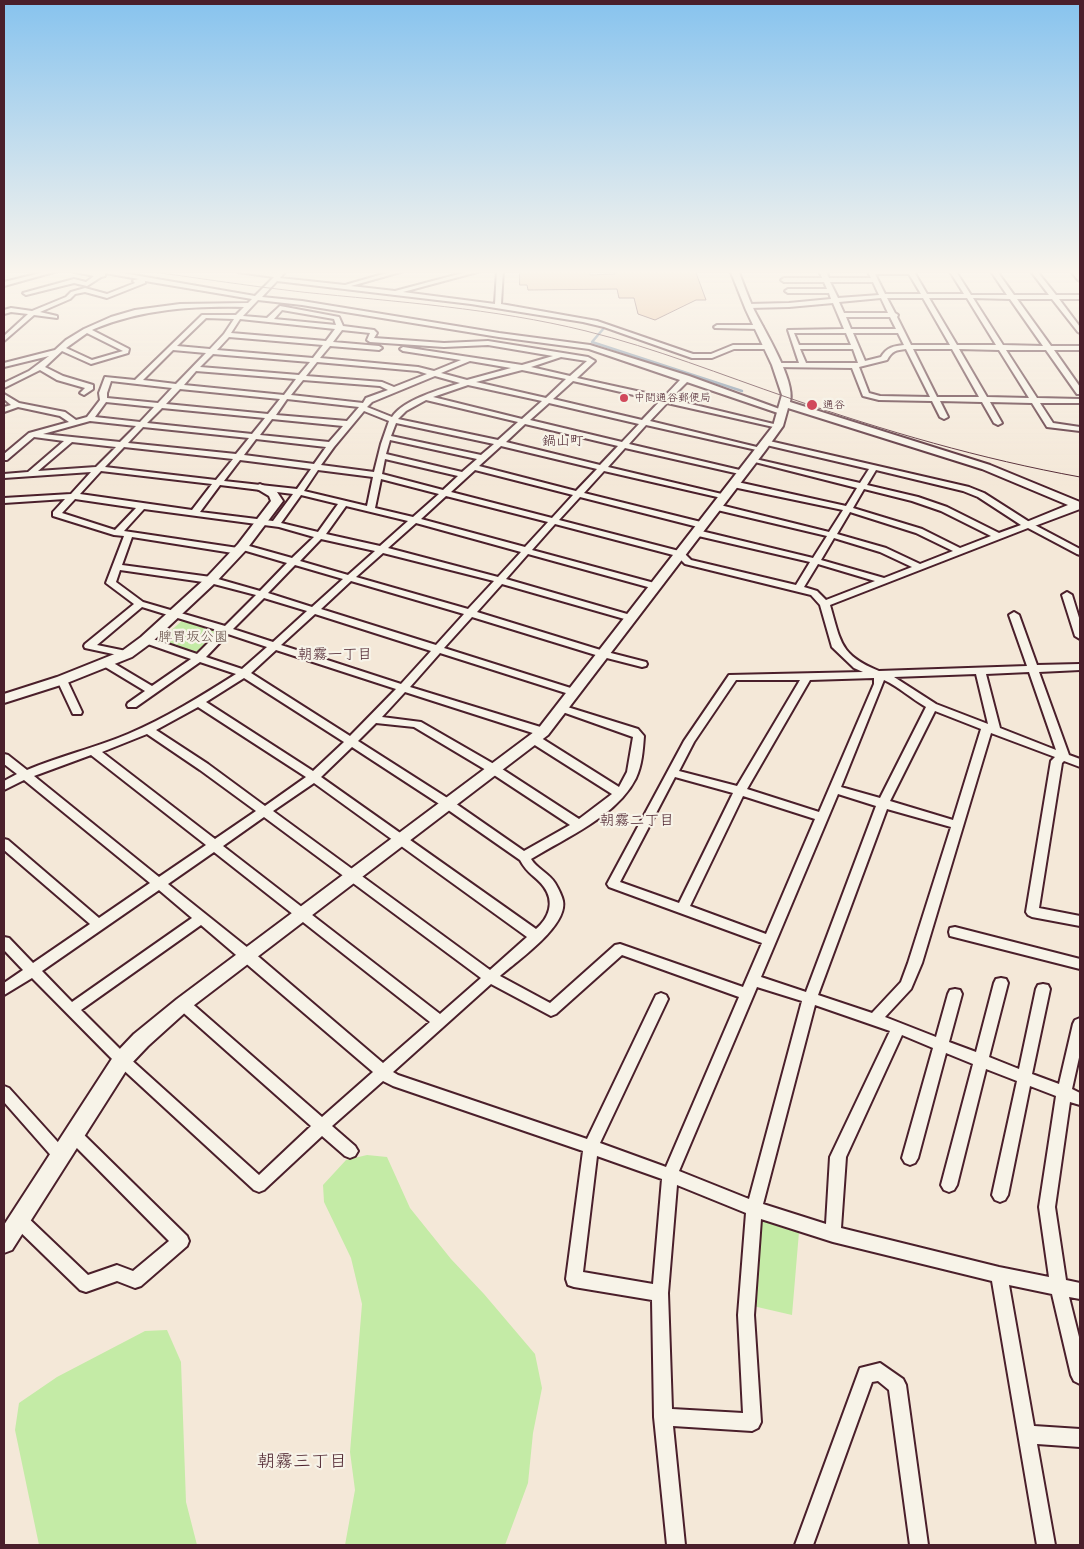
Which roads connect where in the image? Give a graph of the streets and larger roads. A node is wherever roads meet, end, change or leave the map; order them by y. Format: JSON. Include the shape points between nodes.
{"nodes":[{"id":1,"x":69,"y":342,"type":"edge"},
{"id":2,"x":111,"y":342,"type":"edge"},
{"id":3,"x":179,"y":342,"type":"edge"},
{"id":4,"x":221,"y":342,"type":"edge"},
{"id":5,"x":308,"y":342,"type":"edge"},
{"id":6,"x":404,"y":342,"type":"edge"},
{"id":7,"x":554,"y":342,"type":"edge"},
{"id":8,"x":653,"y":342,"type":"edge"},
{"id":9,"x":766,"y":342,"type":"edge"},
{"id":10,"x":794,"y":342,"type":"edge"},
{"id":11,"x":853,"y":342,"type":"edge"},
{"id":12,"x":908,"y":342,"type":"edge"},
{"id":13,"x":952,"y":342,"type":"edge"},
{"id":14,"x":999,"y":342,"type":"edge"},
{"id":15,"x":1045,"y":342,"type":"edge"},
{"id":16,"x":327,"y":344,"type":"junction"},
{"id":17,"x":768,"y":347,"type":"junction"},
{"id":18,"x":796,"y":347,"type":"junction"},
{"id":19,"x":855,"y":347,"type":"junction"},
{"id":20,"x":910,"y":347,"type":"junction"},
{"id":21,"x":954,"y":347,"type":"junction"},
{"id":22,"x":1002,"y":347,"type":"junction"},
{"id":23,"x":173,"y":348,"type":"junction"},
{"id":24,"x":1049,"y":348,"type":"junction"},
{"id":25,"x":1080,"y":348,"type":"edge"},
{"id":26,"x":58,"y":350,"type":"junction"},
{"id":27,"x":211,"y":352,"type":"junction"},
{"id":28,"x":561,"y":355,"type":"junction"},
{"id":29,"x":468,"y":359,"type":"junction"},
{"id":30,"x":314,"y":361,"type":"junction"},
{"id":31,"x":4,"y":365,"type":"edge"},
{"id":32,"x":777,"y":365,"type":"junction"},
{"id":33,"x":803,"y":365,"type":"junction"},
{"id":34,"x":859,"y":366,"type":"junction"},
{"id":35,"x":39,"y":368,"type":"junction"},
{"id":36,"x":526,"y":368,"type":"junction"},
{"id":37,"x":196,"y":369,"type":"junction"},
{"id":38,"x":434,"y":374,"type":"junction"},
{"id":39,"x":686,"y":378,"type":"junction"},
{"id":40,"x":301,"y":379,"type":"junction"},
{"id":41,"x":572,"y":379,"type":"junction"},
{"id":42,"x":137,"y":382,"type":"junction"},
{"id":43,"x":466,"y":382,"type":"junction"},
{"id":44,"x":4,"y":386,"type":"edge"},
{"id":45,"x":178,"y":386,"type":"junction"},
{"id":46,"x":394,"y":390,"type":"junction"},
{"id":47,"x":1080,"y":392,"type":"edge"},
{"id":48,"x":4,"y":396,"type":"edge"},
{"id":49,"x":103,"y":397,"type":"junction"},
{"id":50,"x":287,"y":397,"type":"junction"},
{"id":51,"x":426,"y":398,"type":"junction"},
{"id":52,"x":549,"y":399,"type":"junction"},
{"id":53,"x":935,"y":399,"type":"junction"},
{"id":54,"x":666,"y":400,"type":"junction"},
{"id":55,"x":984,"y":400,"type":"junction"},
{"id":56,"x":1035,"y":400,"type":"junction"},
{"id":57,"x":1080,"y":401,"type":"edge"},
{"id":58,"x":17,"y":405,"type":"junction"},
{"id":59,"x":160,"y":405,"type":"junction"},
{"id":60,"x":363,"y":406,"type":"junction"},
{"id":61,"x":783,"y":408,"type":"junction"},
{"id":62,"x":4,"y":410,"type":"edge"},
{"id":63,"x":271,"y":416,"type":"junction"},
{"id":64,"x":944,"y":417,"type":"dead end"},
{"id":65,"x":90,"y":419,"type":"junction"},
{"id":66,"x":394,"y":420,"type":"junction"},
{"id":67,"x":525,"y":420,"type":"junction"},
{"id":68,"x":646,"y":421,"type":"junction"},
{"id":69,"x":998,"y":423,"type":"dead end"},
{"id":70,"x":76,"y":424,"type":"junction"},
{"id":71,"x":142,"y":424,"type":"junction"},
{"id":72,"x":349,"y":424,"type":"junction"},
{"id":73,"x":778,"y":426,"type":"junction"},
{"id":74,"x":1080,"y":429,"type":"edge"},
{"id":75,"x":32,"y":435,"type":"junction"},
{"id":76,"x":255,"y":436,"type":"junction"},
{"id":77,"x":387,"y":437,"type":"junction"},
{"id":78,"x":70,"y":440,"type":"junction"},
{"id":79,"x":500,"y":443,"type":"junction"},
{"id":80,"x":625,"y":444,"type":"junction"},
{"id":81,"x":123,"y":445,"type":"junction"},
{"id":82,"x":331,"y":445,"type":"junction"},
{"id":83,"x":763,"y":445,"type":"junction"},
{"id":84,"x":383,"y":456,"type":"junction"},
{"id":85,"x":238,"y":457,"type":"junction"},
{"id":86,"x":4,"y":458,"type":"edge"},
{"id":87,"x":483,"y":458,"type":"junction"},
{"id":88,"x":751,"y":460,"type":"junction"},
{"id":89,"x":316,"y":467,"type":"junction"},
{"id":90,"x":603,"y":467,"type":"junction"},
{"id":91,"x":874,"y":467,"type":"junction"},
{"id":92,"x":101,"y":468,"type":"junction"},
{"id":93,"x":473,"y":468,"type":"junction"},
{"id":94,"x":741,"y":473,"type":"junction"},
{"id":95,"x":30,"y":474,"type":"junction"},
{"id":96,"x":377,"y":475,"type":"junction"},
{"id":97,"x":4,"y":476,"type":"edge"},
{"id":98,"x":464,"y":476,"type":"junction"},
{"id":99,"x":218,"y":482,"type":"junction"},
{"id":100,"x":733,"y":484,"type":"junction"},
{"id":101,"x":863,"y":486,"type":"junction"},
{"id":102,"x":260,"y":487,"type":"junction"},
{"id":103,"x":298,"y":492,"type":"junction"},
{"id":104,"x":580,"y":492,"type":"junction"},
{"id":105,"x":444,"y":493,"type":"junction"},
{"id":106,"x":74,"y":496,"type":"junction"},
{"id":107,"x":4,"y":501,"type":"edge"},
{"id":108,"x":344,"y":502,"type":"junction"},
{"id":109,"x":719,"y":502,"type":"junction"},
{"id":110,"x":1080,"y":505,"type":"edge"},
{"id":111,"x":142,"y":506,"type":"junction"},
{"id":112,"x":371,"y":508,"type":"junction"},
{"id":113,"x":849,"y":510,"type":"junction"},
{"id":114,"x":194,"y":513,"type":"junction"},
{"id":115,"x":415,"y":520,"type":"junction"},
{"id":116,"x":555,"y":521,"type":"junction"},
{"id":117,"x":260,"y":522,"type":"junction"},
{"id":118,"x":276,"y":523,"type":"junction"},
{"id":119,"x":1028,"y":525,"type":"junction"},
{"id":120,"x":699,"y":529,"type":"junction"},
{"id":121,"x":117,"y":533,"type":"junction"},
{"id":122,"x":129,"y":534,"type":"junction"},
{"id":123,"x":832,"y":535,"type":"junction"},
{"id":124,"x":318,"y":536,"type":"junction"},
{"id":125,"x":1000,"y":537,"type":"junction"},
{"id":126,"x":241,"y":549,"type":"junction"},
{"id":127,"x":383,"y":549,"type":"junction"},
{"id":128,"x":527,"y":550,"type":"junction"},
{"id":129,"x":961,"y":552,"type":"junction"},
{"id":130,"x":1080,"y":552,"type":"edge"},
{"id":131,"x":680,"y":554,"type":"junction"},
{"id":132,"x":816,"y":560,"type":"junction"},
{"id":133,"x":293,"y":561,"type":"junction"},
{"id":134,"x":920,"y":567,"type":"junction"},
{"id":135,"x":118,"y":568,"type":"junction"},
{"id":136,"x":350,"y":578,"type":"junction"},
{"id":137,"x":211,"y":580,"type":"junction"},
{"id":138,"x":500,"y":581,"type":"junction"},
{"id":139,"x":885,"y":581,"type":"junction"},
{"id":140,"x":656,"y":586,"type":"junction"},
{"id":141,"x":799,"y":588,"type":"junction"},
{"id":142,"x":262,"y":594,"type":"junction"},
{"id":143,"x":1067,"y":594,"type":"dead end"},
{"id":144,"x":140,"y":604,"type":"junction"},
{"id":145,"x":825,"y":604,"type":"junction"},
{"id":146,"x":314,"y":610,"type":"junction"},
{"id":147,"x":175,"y":613,"type":"junction"},
{"id":148,"x":471,"y":613,"type":"junction"},
{"id":149,"x":1014,"y":615,"type":"dead end"},
{"id":150,"x":631,"y":618,"type":"junction"},
{"id":151,"x":226,"y":630,"type":"junction"},
{"id":152,"x":1080,"y":636,"type":"edge"},
{"id":153,"x":146,"y":640,"type":"junction"},
{"id":154,"x":275,"y":646,"type":"junction"},
{"id":155,"x":439,"y":650,"type":"junction"},
{"id":156,"x":127,"y":654,"type":"junction"},
{"id":157,"x":603,"y":654,"type":"junction"},
{"id":158,"x":199,"y":658,"type":"junction"},
{"id":159,"x":106,"y":664,"type":"junction"},
{"id":160,"x":642,"y":664,"type":"dead end"},
{"id":161,"x":1080,"y":666,"type":"edge"},
{"id":162,"x":1034,"y":667,"type":"junction"},
{"id":163,"x":980,"y":670,"type":"junction"},
{"id":164,"x":244,"y":672,"type":"junction"},
{"id":165,"x":879,"y":674,"type":"junction"},
{"id":166,"x":807,"y":677,"type":"junction"},
{"id":167,"x":62,"y":680,"type":"junction"},
{"id":168,"x":403,"y":688,"type":"junction"},
{"id":169,"x":152,"y":691,"type":"junction"},
{"id":170,"x":573,"y":692,"type":"junction"},
{"id":171,"x":4,"y":700,"type":"edge"},
{"id":172,"x":198,"y":702,"type":"junction"},
{"id":173,"x":132,"y":705,"type":"dead end"},
{"id":174,"x":932,"y":706,"type":"junction"},
{"id":175,"x":561,"y":708,"type":"junction"},
{"id":176,"x":77,"y":712,"type":"dead end"},
{"id":177,"x":373,"y":719,"type":"junction"},
{"id":178,"x":148,"y":730,"type":"junction"},
{"id":179,"x":991,"y":730,"type":"junction"},
{"id":180,"x":538,"y":735,"type":"junction"},
{"id":181,"x":352,"y":743,"type":"junction"},
{"id":182,"x":92,"y":750,"type":"junction"},
{"id":183,"x":1064,"y":756,"type":"junction"},
{"id":184,"x":4,"y":758,"type":"edge"},
{"id":185,"x":1080,"y":763,"type":"edge"},
{"id":186,"x":495,"y":770,"type":"junction"},
{"id":187,"x":673,"y":773,"type":"junction"},
{"id":188,"x":23,"y":775,"type":"junction"},
{"id":189,"x":313,"y":778,"type":"junction"},
{"id":190,"x":4,"y":786,"type":"edge"},
{"id":191,"x":834,"y":789,"type":"junction"},
{"id":192,"x":740,"y":791,"type":"junction"},
{"id":193,"x":621,"y":794,"type":"junction"},
{"id":194,"x":883,"y":803,"type":"junction"},
{"id":195,"x":448,"y":804,"type":"junction"},
{"id":196,"x":265,"y":811,"type":"junction"},
{"id":197,"x":821,"y":817,"type":"junction"},
{"id":198,"x":578,"y":824,"type":"junction"},
{"id":199,"x":957,"y":825,"type":"junction"},
{"id":200,"x":402,"y":839,"type":"junction"},
{"id":201,"x":4,"y":843,"type":"edge"},
{"id":202,"x":213,"y":846,"type":"junction"},
{"id":203,"x":524,"y":857,"type":"junction"},
{"id":204,"x":354,"y":876,"type":"junction"},
{"id":205,"x":157,"y":883,"type":"junction"},
{"id":206,"x":682,"y":909,"type":"junction"},
{"id":207,"x":303,"y":914,"type":"junction"},
{"id":208,"x":200,"y":919,"type":"junction"},
{"id":209,"x":1080,"y":921,"type":"edge"},
{"id":210,"x":98,"y":924,"type":"junction"},
{"id":211,"x":955,"y":932,"type":"dead end"},
{"id":212,"x":536,"y":936,"type":"junction"},
{"id":213,"x":769,"y":940,"type":"junction"},
{"id":214,"x":4,"y":942,"type":"edge"},
{"id":215,"x":248,"y":956,"type":"junction"},
{"id":216,"x":1080,"y":964,"type":"edge"},
{"id":217,"x":32,"y":970,"type":"junction"},
{"id":218,"x":490,"y":977,"type":"junction"},
{"id":219,"x":752,"y":980,"type":"junction"},
{"id":220,"x":1001,"y":983,"type":"dead end"},
{"id":221,"x":1043,"y":989,"type":"dead end"},
{"id":222,"x":4,"y":990,"type":"edge"},
{"id":223,"x":747,"y":994,"type":"junction"},
{"id":224,"x":955,"y":994,"type":"dead end"},
{"id":225,"x":810,"y":998,"type":"junction"},
{"id":226,"x":661,"y":999,"type":"dead end"},
{"id":227,"x":183,"y":1004,"type":"junction"},
{"id":228,"x":72,"y":1010,"type":"junction"},
{"id":229,"x":875,"y":1020,"type":"junction"},
{"id":230,"x":440,"y":1022,"type":"junction"},
{"id":231,"x":1080,"y":1024,"type":"edge"},
{"id":232,"x":898,"y":1028,"type":"junction"},
{"id":233,"x":942,"y":1045,"type":"junction"},
{"id":234,"x":122,"y":1060,"type":"junction"},
{"id":235,"x":982,"y":1061,"type":"junction"},
{"id":236,"x":383,"y":1073,"type":"junction"},
{"id":237,"x":1023,"y":1077,"type":"junction"},
{"id":238,"x":4,"y":1092,"type":"edge"},
{"id":239,"x":1064,"y":1092,"type":"junction"},
{"id":240,"x":1080,"y":1098,"type":"edge"},
{"id":241,"x":321,"y":1126,"type":"junction"},
{"id":242,"x":73,"y":1134,"type":"junction"},
{"id":243,"x":591,"y":1147,"type":"junction"},
{"id":244,"x":350,"y":1151,"type":"dead end"},
{"id":245,"x":60,"y":1155,"type":"junction"},
{"id":246,"x":910,"y":1158,"type":"dead end"},
{"id":247,"x":670,"y":1175,"type":"junction"},
{"id":248,"x":949,"y":1185,"type":"dead end"},
{"id":249,"x":1000,"y":1195,"type":"dead end"},
{"id":250,"x":754,"y":1208,"type":"junction"},
{"id":251,"x":18,"y":1219,"type":"junction"},
{"id":252,"x":833,"y":1234,"type":"junction"},
{"id":253,"x":4,"y":1241,"type":"edge"},
{"id":254,"x":999,"y":1275,"type":"junction"},
{"id":255,"x":1059,"y":1288,"type":"junction"},
{"id":256,"x":1080,"y":1291,"type":"edge"},
{"id":257,"x":660,"y":1293,"type":"junction"},
{"id":258,"x":1080,"y":1375,"type":"edge"},
{"id":259,"x":663,"y":1417,"type":"junction"},
{"id":260,"x":1026,"y":1434,"type":"junction"},
{"id":261,"x":1080,"y":1438,"type":"edge"},
{"id":262,"x":676,"y":1545,"type":"edge"},
{"id":263,"x":804,"y":1545,"type":"edge"},
{"id":264,"x":919,"y":1545,"type":"edge"},
{"id":265,"x":1046,"y":1545,"type":"edge"}],
"edges":[{"from":1,"to":26,"type":"street"},
{"from":2,"to":26,"type":"street","via":[[126,352],[91,362]]},
{"from":3,"to":23,"type":"street"},
{"from":4,"to":27,"type":"street"},
{"from":5,"to":16,"type":"street"},
{"from":6,"to":28,"type":"street","via":[[488,343]]},
{"from":7,"to":39,"type":"street","via":[[590,347]]},
{"from":8,"to":17,"type":"street","via":[[692,356],[712,356],[733,347]]},
{"from":9,"to":17,"type":"street"},
{"from":10,"to":18,"type":"street"},
{"from":11,"to":19,"type":"street"},
{"from":12,"to":20,"type":"street"},
{"from":13,"to":21,"type":"street"},
{"from":14,"to":22,"type":"street"},
{"from":15,"to":24,"type":"street"},
{"from":16,"to":29,"type":"street","via":[[411,350]]},
{"from":16,"to":30,"type":"street"},
{"from":17,"to":32,"type":"street"},
{"from":18,"to":19,"type":"street"},
{"from":18,"to":33,"type":"street"},
{"from":19,"to":34,"type":"street"},
{"from":20,"to":21,"type":"street"},
{"from":20,"to":34,"type":"street","via":[[895,348],[884,358]]},
{"from":20,"to":53,"type":"street"},
{"from":21,"to":22,"type":"street"},
{"from":21,"to":55,"type":"street"},
{"from":22,"to":24,"type":"street"},
{"from":22,"to":56,"type":"street"},
{"from":23,"to":27,"type":"street"},
{"from":23,"to":42,"type":"street"},
{"from":24,"to":25,"type":"street"},
{"from":24,"to":47,"type":"street"},
{"from":26,"to":31,"type":"street"},
{"from":26,"to":35,"type":"street"},
{"from":27,"to":30,"type":"street"},
{"from":27,"to":37,"type":"street"},
{"from":28,"to":36,"type":"street"},
{"from":28,"to":41,"type":"street","via":[[591,361]]},
{"from":29,"to":36,"type":"street"},
{"from":29,"to":38,"type":"street"},
{"from":30,"to":38,"type":"street","via":[[418,369]]},
{"from":30,"to":40,"type":"street"},
{"from":32,"to":33,"type":"street"},
{"from":32,"to":61,"type":"street","via":[[787,395]]},
{"from":33,"to":34,"type":"street"},
{"from":34,"to":53,"type":"street","via":[[866,394],[888,399]]},
{"from":35,"to":44,"type":"street"},
{"from":35,"to":49,"type":"street","via":[[90,387],[84,393]]},
{"from":36,"to":41,"type":"street"},
{"from":36,"to":43,"type":"street"},
{"from":37,"to":40,"type":"street"},
{"from":37,"to":45,"type":"street"},
{"from":38,"to":43,"type":"street"},
{"from":38,"to":46,"type":"street"},
{"from":39,"to":54,"type":"street"},
{"from":39,"to":61,"type":"street"},
{"from":40,"to":46,"type":"street","via":[[382,384]]},
{"from":40,"to":50,"type":"street"},
{"from":41,"to":52,"type":"street"},
{"from":41,"to":54,"type":"street"},
{"from":42,"to":45,"type":"street"},
{"from":42,"to":49,"type":"street","via":[[108,379]]},
{"from":43,"to":51,"type":"street"},
{"from":43,"to":52,"type":"street"},
{"from":45,"to":50,"type":"street"},
{"from":45,"to":59,"type":"street"},
{"from":46,"to":60,"type":"street","via":[[369,400]]},
{"from":48,"to":58,"type":"street"},
{"from":49,"to":59,"type":"street"},
{"from":49,"to":65,"type":"street"},
{"from":50,"to":60,"type":"street"},
{"from":50,"to":63,"type":"street"},
{"from":51,"to":66,"type":"street","via":[[405,408]]},
{"from":51,"to":67,"type":"street"},
{"from":52,"to":67,"type":"street"},
{"from":52,"to":68,"type":"street"},
{"from":53,"to":55,"type":"street"},
{"from":53,"to":64,"type":"street"},
{"from":54,"to":68,"type":"street"},
{"from":54,"to":73,"type":"street"},
{"from":55,"to":56,"type":"street"},
{"from":55,"to":69,"type":"street"},
{"from":56,"to":57,"type":"street"},
{"from":56,"to":74,"type":"street","via":[[1050,425]]},
{"from":58,"to":62,"type":"street"},
{"from":58,"to":70,"type":"street","via":[[62,414]]},
{"from":59,"to":63,"type":"street"},
{"from":59,"to":71,"type":"street"},
{"from":60,"to":66,"type":"street"},
{"from":60,"to":72,"type":"street"},
{"from":61,"to":73,"type":"street"},
{"from":61,"to":110,"type":"street","via":[[986,467]]},
{"from":63,"to":72,"type":"street"},
{"from":63,"to":76,"type":"street"},
{"from":65,"to":70,"type":"street"},
{"from":65,"to":71,"type":"street"},
{"from":66,"to":77,"type":"street"},
{"from":66,"to":79,"type":"street"},
{"from":67,"to":79,"type":"street"},
{"from":67,"to":80,"type":"street"},
{"from":68,"to":80,"type":"street"},
{"from":68,"to":83,"type":"street"},
{"from":70,"to":75,"type":"street"},
{"from":71,"to":76,"type":"street"},
{"from":71,"to":81,"type":"street"},
{"from":72,"to":82,"type":"street"},
{"from":73,"to":83,"type":"street"},
{"from":75,"to":78,"type":"street"},
{"from":75,"to":86,"type":"street"},
{"from":76,"to":82,"type":"street"},
{"from":76,"to":85,"type":"street"},
{"from":77,"to":84,"type":"street"},
{"from":77,"to":87,"type":"street"},
{"from":78,"to":81,"type":"street"},
{"from":78,"to":95,"type":"street"},
{"from":79,"to":87,"type":"street"},
{"from":79,"to":90,"type":"street"},
{"from":80,"to":90,"type":"street"},
{"from":80,"to":94,"type":"street"},
{"from":81,"to":85,"type":"street"},
{"from":81,"to":92,"type":"street"},
{"from":82,"to":89,"type":"street"},
{"from":83,"to":88,"type":"street"},
{"from":83,"to":91,"type":"street"},
{"from":84,"to":96,"type":"street"},
{"from":84,"to":98,"type":"street"},
{"from":85,"to":89,"type":"street"},
{"from":85,"to":99,"type":"street"},
{"from":87,"to":93,"type":"street"},
{"from":88,"to":94,"type":"street"},
{"from":88,"to":101,"type":"street"},
{"from":89,"to":96,"type":"street"},
{"from":89,"to":103,"type":"street"},
{"from":90,"to":104,"type":"street"},
{"from":90,"to":109,"type":"street"},
{"from":91,"to":101,"type":"street"},
{"from":91,"to":119,"type":"street","via":[[966,489]]},
{"from":92,"to":95,"type":"street"},
{"from":92,"to":99,"type":"street"},
{"from":92,"to":106,"type":"street"},
{"from":93,"to":98,"type":"street"},
{"from":93,"to":104,"type":"street"},
{"from":94,"to":100,"type":"street"},
{"from":95,"to":97,"type":"street"},
{"from":96,"to":105,"type":"street"},
{"from":96,"to":112,"type":"street"},
{"from":98,"to":105,"type":"street"},
{"from":99,"to":102,"type":"street"},
{"from":99,"to":114,"type":"street"},
{"from":100,"to":109,"type":"street"},
{"from":100,"to":113,"type":"street"},
{"from":101,"to":113,"type":"street"},
{"from":101,"to":125,"type":"street","via":[[944,509]]},
{"from":102,"to":103,"type":"street"},
{"from":102,"to":117,"type":"street","via":[[273,494],[277,501]]},
{"from":103,"to":108,"type":"street"},
{"from":103,"to":118,"type":"street"},
{"from":104,"to":116,"type":"street"},
{"from":104,"to":120,"type":"street"},
{"from":105,"to":115,"type":"street"},
{"from":105,"to":116,"type":"street"},
{"from":106,"to":107,"type":"street"},
{"from":106,"to":111,"type":"street"},
{"from":106,"to":121,"type":"street","via":[[56,514]]},
{"from":108,"to":112,"type":"street"},
{"from":108,"to":124,"type":"street"},
{"from":109,"to":120,"type":"street"},
{"from":109,"to":123,"type":"street"},
{"from":110,"to":119,"type":"street"},
{"from":111,"to":114,"type":"street"},
{"from":111,"to":121,"type":"street"},
{"from":112,"to":115,"type":"street"},
{"from":113,"to":123,"type":"street"},
{"from":113,"to":129,"type":"street","via":[[920,531]]},
{"from":114,"to":117,"type":"street"},
{"from":115,"to":127,"type":"street"},
{"from":115,"to":128,"type":"street"},
{"from":116,"to":128,"type":"street"},
{"from":116,"to":131,"type":"street"},
{"from":117,"to":118,"type":"street"},
{"from":117,"to":126,"type":"street"},
{"from":118,"to":124,"type":"street"},
{"from":119,"to":125,"type":"street"},
{"from":119,"to":130,"type":"street"},
{"from":120,"to":131,"type":"street"},
{"from":120,"to":132,"type":"street"},
{"from":121,"to":122,"type":"street"},
{"from":122,"to":126,"type":"street"},
{"from":122,"to":135,"type":"street"},
{"from":123,"to":132,"type":"street"},
{"from":123,"to":134,"type":"street","via":[[883,550]]},
{"from":124,"to":127,"type":"street"},
{"from":124,"to":133,"type":"street"},
{"from":125,"to":129,"type":"street"},
{"from":126,"to":133,"type":"street"},
{"from":126,"to":137,"type":"street"},
{"from":127,"to":136,"type":"street"},
{"from":127,"to":138,"type":"street"},
{"from":128,"to":138,"type":"street"},
{"from":128,"to":140,"type":"street"},
{"from":129,"to":134,"type":"street"},
{"from":131,"to":140,"type":"street"},
{"from":131,"to":141,"type":"street","via":[[688,562]]},
{"from":132,"to":139,"type":"street"},
{"from":132,"to":141,"type":"street"},
{"from":133,"to":136,"type":"street"},
{"from":133,"to":142,"type":"street"},
{"from":134,"to":139,"type":"street"},
{"from":135,"to":137,"type":"street"},
{"from":135,"to":144,"type":"street","via":[[111,582]]},
{"from":136,"to":146,"type":"street"},
{"from":136,"to":148,"type":"street"},
{"from":137,"to":142,"type":"street"},
{"from":137,"to":147,"type":"street"},
{"from":138,"to":148,"type":"street"},
{"from":138,"to":150,"type":"street"},
{"from":139,"to":145,"type":"street"},
{"from":140,"to":150,"type":"street"},
{"from":141,"to":145,"type":"street","via":[[814,593]]},
{"from":142,"to":146,"type":"street"},
{"from":142,"to":151,"type":"street"},
{"from":143,"to":152,"type":"street"},
{"from":144,"to":147,"type":"street"},
{"from":144,"to":156,"type":"street","via":[[89,646]]},
{"from":145,"to":165,"type":"street","via":[[837,647],[858,666]]},
{"from":146,"to":154,"type":"street"},
{"from":146,"to":155,"type":"street"},
{"from":147,"to":151,"type":"street"},
{"from":147,"to":153,"type":"street"},
{"from":148,"to":155,"type":"street"},
{"from":148,"to":157,"type":"street"},
{"from":149,"to":162,"type":"street"},
{"from":150,"to":157,"type":"street"},
{"from":151,"to":154,"type":"street"},
{"from":151,"to":158,"type":"street"},
{"from":153,"to":156,"type":"street"},
{"from":153,"to":158,"type":"street"},
{"from":154,"to":164,"type":"street"},
{"from":154,"to":168,"type":"street"},
{"from":155,"to":168,"type":"street"},
{"from":155,"to":170,"type":"street"},
{"from":156,"to":159,"type":"street"},
{"from":157,"to":160,"type":"street"},
{"from":157,"to":170,"type":"street"},
{"from":158,"to":164,"type":"street"},
{"from":158,"to":169,"type":"street"},
{"from":159,"to":167,"type":"street"},
{"from":159,"to":169,"type":"street"},
{"from":161,"to":162,"type":"street"},
{"from":162,"to":163,"type":"street"},
{"from":162,"to":183,"type":"street"},
{"from":163,"to":165,"type":"street"},
{"from":163,"to":179,"type":"street"},
{"from":164,"to":172,"type":"street"},
{"from":164,"to":181,"type":"street"},
{"from":165,"to":166,"type":"street"},
{"from":165,"to":174,"type":"street"},
{"from":165,"to":191,"type":"street","via":[[879,684]]},
{"from":166,"to":187,"type":"street","via":[[733,677],[689,741]]},
{"from":166,"to":192,"type":"street"},
{"from":167,"to":171,"type":"street"},
{"from":167,"to":176,"type":"street"},
{"from":168,"to":177,"type":"street"},
{"from":168,"to":180,"type":"street"},
{"from":169,"to":173,"type":"street"},
{"from":170,"to":175,"type":"street"},
{"from":172,"to":178,"type":"street"},
{"from":172,"to":189,"type":"street"},
{"from":174,"to":179,"type":"street"},
{"from":174,"to":194,"type":"street"},
{"from":175,"to":180,"type":"street"},
{"from":175,"to":193,"type":"street","via":[[639,736],[631,777]]},
{"from":177,"to":181,"type":"street"},
{"from":177,"to":186,"type":"street","via":[[417,724]]},
{"from":178,"to":182,"type":"street"},
{"from":178,"to":196,"type":"street"},
{"from":179,"to":183,"type":"street"},
{"from":179,"to":199,"type":"street"},
{"from":180,"to":186,"type":"street"},
{"from":180,"to":193,"type":"street"},
{"from":181,"to":189,"type":"street"},
{"from":181,"to":195,"type":"street"},
{"from":182,"to":188,"type":"street"},
{"from":182,"to":202,"type":"street"},
{"from":183,"to":185,"type":"street"},
{"from":183,"to":209,"type":"street","via":[[1057,761],[1032,912]]},
{"from":184,"to":188,"type":"street"},
{"from":186,"to":195,"type":"street"},
{"from":186,"to":198,"type":"street"},
{"from":187,"to":192,"type":"street"},
{"from":187,"to":206,"type":"street","via":[[613,884]]},
{"from":188,"to":190,"type":"street"},
{"from":188,"to":205,"type":"street"},
{"from":189,"to":196,"type":"street"},
{"from":189,"to":200,"type":"street"},
{"from":191,"to":194,"type":"street"},
{"from":191,"to":197,"type":"street"},
{"from":192,"to":197,"type":"street"},
{"from":192,"to":206,"type":"street"},
{"from":193,"to":198,"type":"street"},
{"from":194,"to":199,"type":"street"},
{"from":194,"to":225,"type":"street"},
{"from":195,"to":200,"type":"street"},
{"from":195,"to":203,"type":"street"},
{"from":196,"to":202,"type":"street"},
{"from":196,"to":204,"type":"street"},
{"from":197,"to":213,"type":"street"},
{"from":198,"to":203,"type":"street"},
{"from":199,"to":229,"type":"street","via":[[906,985]]},
{"from":200,"to":204,"type":"street"},
{"from":200,"to":212,"type":"street"},
{"from":201,"to":210,"type":"street"},
{"from":202,"to":205,"type":"street"},
{"from":202,"to":207,"type":"street"},
{"from":203,"to":212,"type":"street","via":[[530,868],[549,884],[558,902],[553,919]]},
{"from":204,"to":207,"type":"street"},
{"from":204,"to":218,"type":"street"},
{"from":205,"to":208,"type":"street"},
{"from":205,"to":210,"type":"street"},
{"from":206,"to":213,"type":"street"},
{"from":207,"to":215,"type":"street"},
{"from":207,"to":230,"type":"street"},
{"from":208,"to":215,"type":"street"},
{"from":208,"to":228,"type":"street"},
{"from":210,"to":217,"type":"street"},
{"from":211,"to":216,"type":"street"},
{"from":212,"to":218,"type":"street"},
{"from":213,"to":219,"type":"street"},
{"from":214,"to":217,"type":"street"},
{"from":215,"to":227,"type":"street"},
{"from":215,"to":236,"type":"street"},
{"from":217,"to":222,"type":"street"},
{"from":217,"to":228,"type":"street"},
{"from":218,"to":223,"type":"street","via":[[551,1010],[620,949]]},
{"from":218,"to":230,"type":"street"},
{"from":219,"to":223,"type":"street"},
{"from":219,"to":225,"type":"street"},
{"from":220,"to":235,"type":"street"},
{"from":221,"to":237,"type":"street"},
{"from":223,"to":247,"type":"street"},
{"from":224,"to":233,"type":"street"},
{"from":225,"to":229,"type":"street"},
{"from":225,"to":250,"type":"street"},
{"from":226,"to":243,"type":"street"},
{"from":227,"to":234,"type":"street"},
{"from":227,"to":241,"type":"street"},
{"from":228,"to":234,"type":"street"},
{"from":229,"to":232,"type":"street"},
{"from":230,"to":236,"type":"street"},
{"from":231,"to":239,"type":"street"},
{"from":232,"to":233,"type":"street"},
{"from":232,"to":252,"type":"street","via":[[838,1157]]},
{"from":233,"to":235,"type":"street"},
{"from":233,"to":246,"type":"street"},
{"from":234,"to":241,"type":"street","via":[[258,1185]]},
{"from":234,"to":242,"type":"street"},
{"from":235,"to":237,"type":"street"},
{"from":235,"to":248,"type":"street"},
{"from":236,"to":241,"type":"street"},
{"from":236,"to":243,"type":"street","via":[[393,1080]]},
{"from":237,"to":239,"type":"street"},
{"from":237,"to":249,"type":"street"},
{"from":238,"to":245,"type":"street"},
{"from":239,"to":240,"type":"street"},
{"from":239,"to":255,"type":"street","via":[[1047,1207]]},
{"from":241,"to":244,"type":"street"},
{"from":242,"to":245,"type":"street"},
{"from":242,"to":251,"type":"street","via":[[181,1241],[135,1280],[117,1273],[86,1284]]},
{"from":243,"to":247,"type":"street"},
{"from":243,"to":257,"type":"street","via":[[574,1279]]},
{"from":245,"to":251,"type":"street"},
{"from":247,"to":250,"type":"street"},
{"from":247,"to":257,"type":"street"},
{"from":250,"to":252,"type":"street"},
{"from":250,"to":259,"type":"street","via":[[746,1315],[752,1422]]},
{"from":251,"to":253,"type":"street"},
{"from":252,"to":254,"type":"street"},
{"from":254,"to":255,"type":"street"},
{"from":254,"to":260,"type":"street"},
{"from":255,"to":256,"type":"street"},
{"from":255,"to":258,"type":"street"},
{"from":257,"to":259,"type":"street"},
{"from":259,"to":262,"type":"street"},
{"from":260,"to":261,"type":"street"},
{"from":260,"to":265,"type":"street"},
{"from":263,"to":264,"type":"street","via":[[866,1374],[880,1372],[897,1385]]}]}
